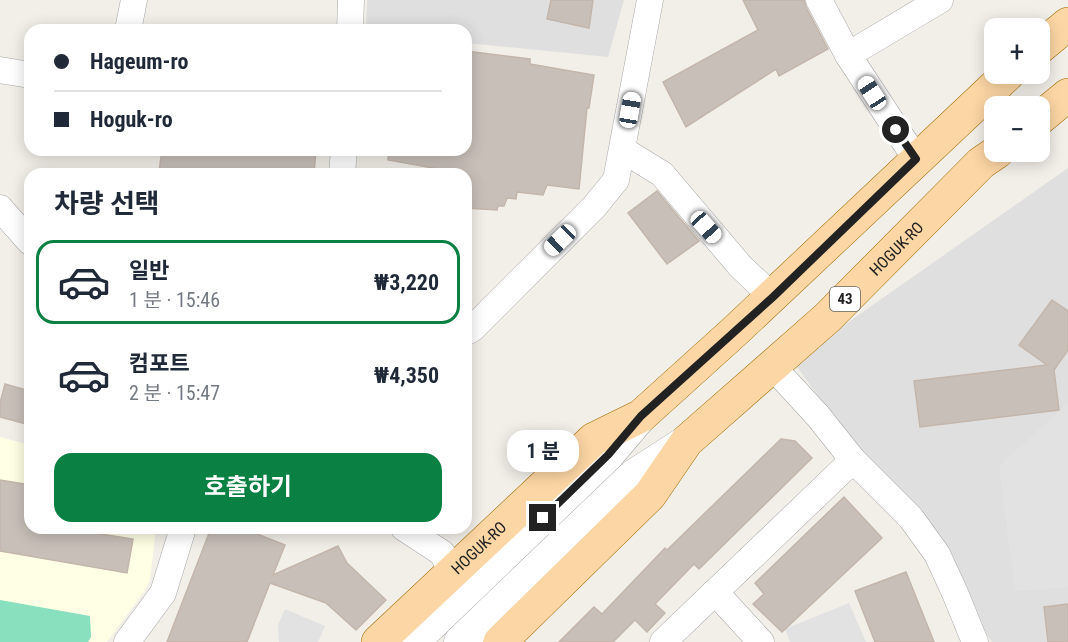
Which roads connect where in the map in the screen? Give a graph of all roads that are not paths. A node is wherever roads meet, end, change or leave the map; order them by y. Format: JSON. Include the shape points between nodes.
{"nodes":[{"id":1,"x":134,"y":0,"type":"edge"},
{"id":2,"x":351,"y":0,"type":"edge"},
{"id":3,"x":650,"y":0,"type":"edge"},
{"id":4,"x":819,"y":0,"type":"edge"},
{"id":5,"x":940,"y":0,"type":"edge"},
{"id":6,"x":129,"y":24,"type":"edge"},
{"id":7,"x":351,"y":24,"type":"edge"},
{"id":8,"x":1068,"y":24,"type":"edge"},
{"id":9,"x":1050,"y":39,"type":"edge"},
{"id":10,"x":848,"y":55,"type":"junction"},
{"id":11,"x":0,"y":70,"type":"edge"},
{"id":12,"x":24,"y":74,"type":"edge"},
{"id":13,"x":997,"y":84,"type":"edge"},
{"id":14,"x":1068,"y":95,"type":"edge"},
{"id":15,"x":1050,"y":110,"type":"edge"},
{"id":16,"x":623,"y":150,"type":"junction"},
{"id":17,"x":916,"y":159,"type":"junction"},
{"id":18,"x":984,"y":162,"type":"edge"},
{"id":19,"x":0,"y":208,"type":"edge"},
{"id":20,"x":24,"y":235,"type":"edge"},
{"id":21,"x":773,"y":297,"type":"junction"},
{"id":22,"x":472,"y":329,"type":"edge"},
{"id":23,"x":771,"y":366,"type":"junction"},
{"id":24,"x":641,"y":416,"type":"junction"},
{"id":25,"x":687,"y":441,"type":"junction"},
{"id":26,"x":853,"y":460,"type":"junction"},
{"id":27,"x":181,"y":534,"type":"edge"},
{"id":28,"x":413,"y":534,"type":"edge"},
{"id":29,"x":452,"y":572,"type":"junction"},
{"id":30,"x":715,"y":592,"type":"junction"},
{"id":31,"x":127,"y":642,"type":"edge"},
{"id":32,"x":378,"y":642,"type":"edge"},
{"id":33,"x":413,"y":642,"type":"edge"},
{"id":34,"x":459,"y":642,"type":"edge"},
{"id":35,"x":500,"y":642,"type":"edge"},
{"id":36,"x":663,"y":642,"type":"edge"},
{"id":37,"x":761,"y":642,"type":"edge"},
{"id":38,"x":975,"y":642,"type":"edge"}],
"edges":[{"from":1,"to":6,"type":"street"},
{"from":2,"to":7,"type":"street"},
{"from":3,"to":16,"type":"street"},
{"from":4,"to":10,"type":"street"},
{"from":5,"to":10,"type":"street"},
{"from":8,"to":9,"type":"main road"},
{"from":10,"to":17,"type":"street"},
{"from":11,"to":12,"type":"street"},
{"from":13,"to":17,"type":"main road","name":"HOGUK-RO"},
{"from":14,"to":15,"type":"main road"},
{"from":16,"to":21,"type":"street","via":[[662,174],[741,267]]},
{"from":16,"to":22,"type":"street","via":[[616,180],[594,207]]},
{"from":17,"to":21,"type":"main road","name":"HOGUK-RO"},
{"from":18,"to":23,"type":"main road","name":"HOGUK-RO","number":"43","via":[[827,318]]},
{"from":19,"to":20,"type":"street"},
{"from":21,"to":24,"type":"main road","name":"HOGUK-RO"},
{"from":23,"to":25,"type":"main road","name":"HOGUK-RO","number":"43"},
{"from":23,"to":26,"type":"street"},
{"from":24,"to":29,"type":"main road","name":"HOGUK-RO","via":[[594,439]]},
{"from":24,"to":33,"type":"street","name":"HOGUK-RO","via":[[608,455]]},
{"from":25,"to":34,"type":"street","name":"HOGUK-RO","via":[[633,476]]},
{"from":25,"to":35,"type":"main road","name":"HOGUK-RO","number":"43","via":[[650,495]]},
{"from":26,"to":30,"type":"street"},
{"from":26,"to":38,"type":"street","via":[[911,518],[936,555]]},
{"from":27,"to":31,"type":"street","via":[[163,593]]},
{"from":28,"to":29,"type":"street","via":[[442,553]]},
{"from":29,"to":32,"type":"main road","name":"HOGUK-RO"},
{"from":30,"to":36,"type":"street"},
{"from":30,"to":37,"type":"street"}]}
